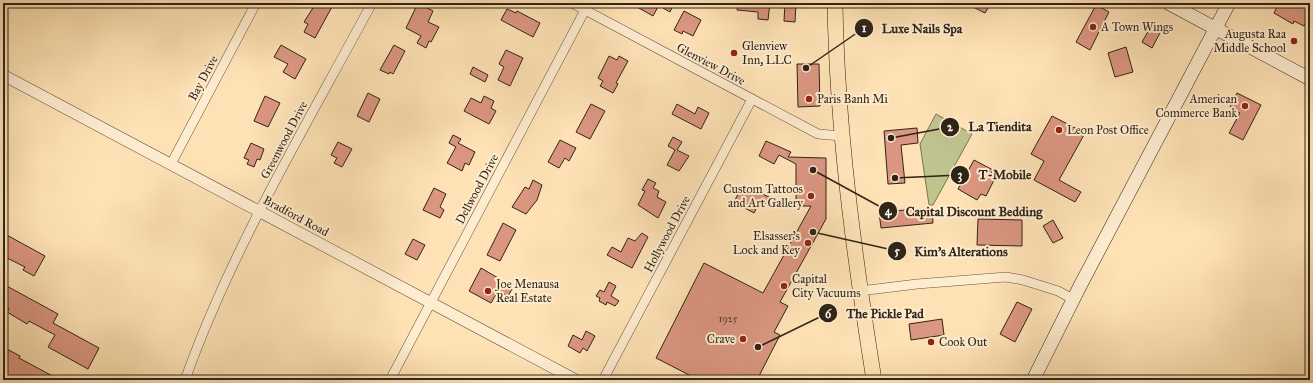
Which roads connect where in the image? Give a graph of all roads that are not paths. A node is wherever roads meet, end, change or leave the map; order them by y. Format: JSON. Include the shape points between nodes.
{"nodes":[{"id":1,"x":256,"y":3,"type":"edge"},
{"id":2,"x":372,"y":3,"type":"edge"},
{"id":3,"x":572,"y":3,"type":"edge"},
{"id":4,"x":835,"y":3,"type":"edge"},
{"id":5,"x":1168,"y":3,"type":"edge"},
{"id":6,"x":1229,"y":3,"type":"edge"},
{"id":7,"x":585,"y":10,"type":"junction"},
{"id":8,"x":1215,"y":29,"type":"junction"},
{"id":9,"x":3,"y":75,"type":"edge"},
{"id":10,"x":1310,"y":79,"type":"edge"},
{"id":11,"x":752,"y":99,"type":"junction"},
{"id":12,"x":842,"y":136,"type":"junction"},
{"id":13,"x":171,"y":164,"type":"junction"},
{"id":14,"x":260,"y":211,"type":"junction"},
{"id":15,"x":860,"y":292,"type":"junction"},
{"id":16,"x":1073,"y":299,"type":"junction"},
{"id":17,"x":430,"y":302,"type":"junction"},
{"id":18,"x":185,"y":380,"type":"edge"},
{"id":19,"x":390,"y":380,"type":"edge"},
{"id":20,"x":576,"y":380,"type":"edge"},
{"id":21,"x":603,"y":380,"type":"edge"},
{"id":22,"x":874,"y":380,"type":"edge"},
{"id":23,"x":1033,"y":380,"type":"edge"}],
"edges":[{"from":1,"to":13,"type":"street","name":"Bay Drive"},
{"from":2,"to":14,"type":"street","name":"Greenwood Drive"},
{"from":3,"to":7,"type":"street","name":"Glenview Drive"},
{"from":4,"to":12,"type":"main road"},
{"from":5,"to":8,"type":"main road"},
{"from":6,"to":8,"type":"main road"},
{"from":7,"to":11,"type":"street","name":"Glenview Drive"},
{"from":7,"to":17,"type":"street","name":"Dellwood Drive"},
{"from":8,"to":10,"type":"main road"},
{"from":8,"to":16,"type":"main road"},
{"from":9,"to":13,"type":"street","name":"Bradford Road"},
{"from":11,"to":12,"type":"street","name":"Glenview Drive","via":[[818,134]]},
{"from":11,"to":21,"type":"street","name":"Hollywood Drive"},
{"from":12,"to":15,"type":"main road"},
{"from":13,"to":14,"type":"street","name":"Bradford Road"},
{"from":14,"to":17,"type":"street","name":"Bradford Road"},
{"from":14,"to":18,"type":"street","name":"Greenwood Drive","via":[[203,330]]},
{"from":15,"to":16,"type":"street","via":[[917,284],[1006,278],[1023,280],[1058,291]]},
{"from":15,"to":22,"type":"main road"},
{"from":16,"to":23,"type":"main road"},
{"from":17,"to":19,"type":"street","name":"Dellwood Drive"},
{"from":17,"to":20,"type":"street","name":"Bradford Road"}]}
